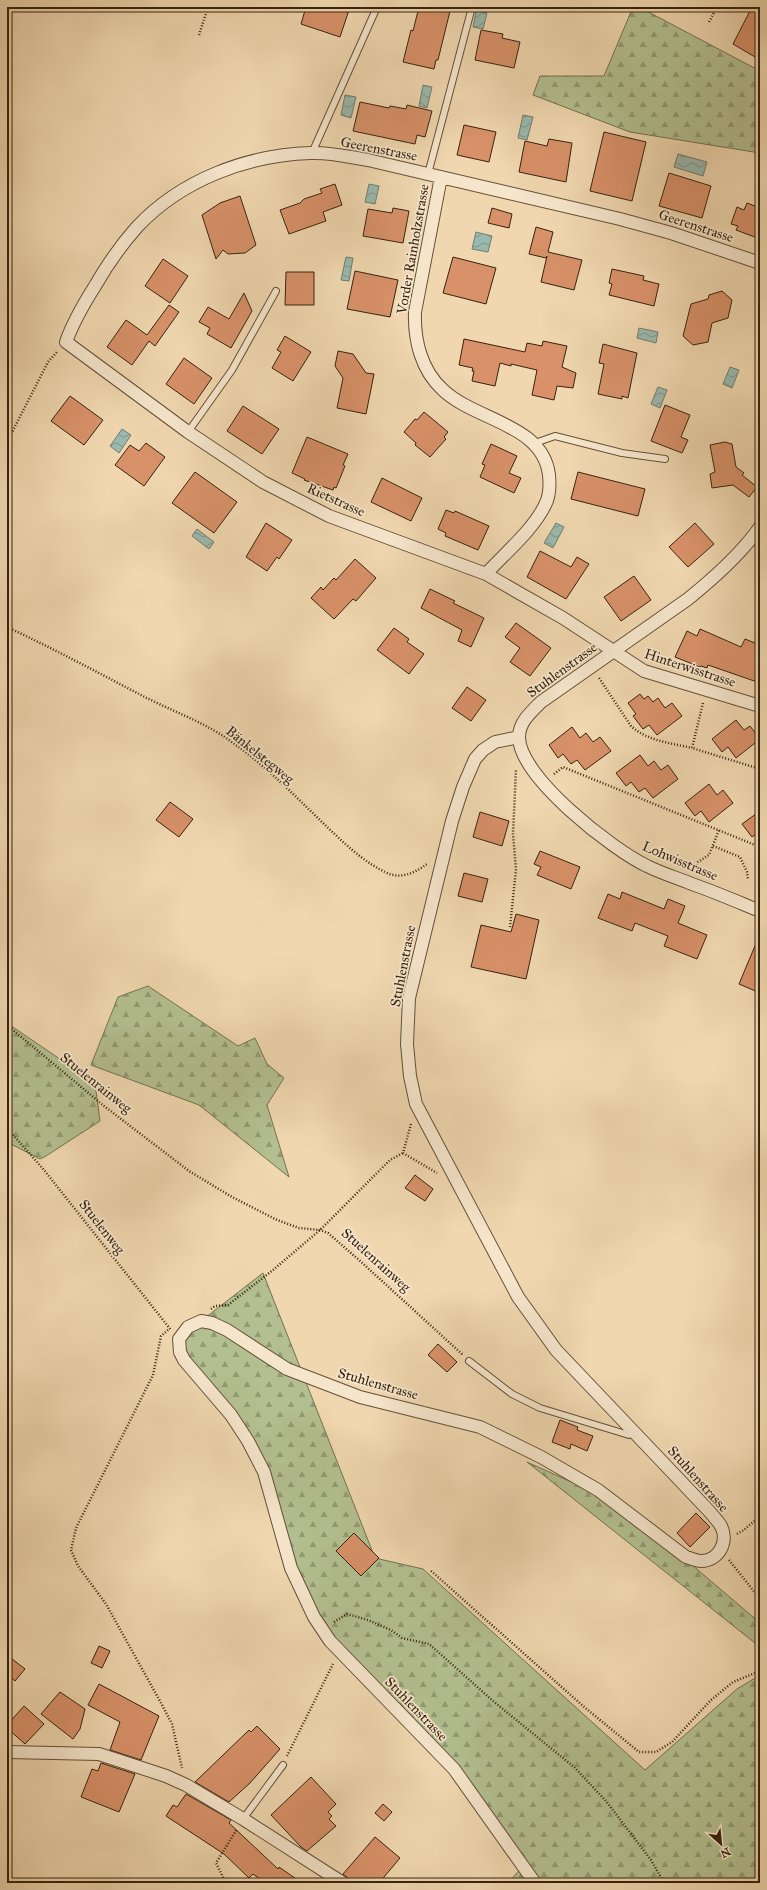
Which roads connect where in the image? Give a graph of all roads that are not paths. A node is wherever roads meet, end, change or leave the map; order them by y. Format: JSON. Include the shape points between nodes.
{"nodes":[{"id":1,"x":377,"y":7,"type":"edge"},
{"id":2,"x":472,"y":7,"type":"edge"},
{"id":3,"x":312,"y":153,"type":"junction"},
{"id":4,"x":428,"y":174,"type":"junction"},
{"id":5,"x":441,"y":177,"type":"junction"},
{"id":6,"x":760,"y":263,"type":"edge"},
{"id":7,"x":276,"y":291,"type":"dead end"},
{"id":8,"x":66,"y":342,"type":"joint"},
{"id":9,"x":188,"y":432,"type":"junction"},
{"id":10,"x":534,"y":443,"type":"junction"},
{"id":11,"x":665,"y":459,"type":"dead end"},
{"id":12,"x":760,"y":527,"type":"edge"},
{"id":13,"x":486,"y":574,"type":"junction"},
{"id":14,"x":614,"y":651,"type":"junction"},
{"id":15,"x":760,"y":706,"type":"edge"},
{"id":16,"x":519,"y":737,"type":"junction"},
{"id":17,"x":760,"y":911,"type":"edge"},
{"id":18,"x":469,"y":1360,"type":"road end"},
{"id":19,"x":634,"y":1432,"type":"junction"},
{"id":20,"x":7,"y":1752,"type":"edge"},
{"id":21,"x":283,"y":1765,"type":"road end"},
{"id":22,"x":243,"y":1819,"type":"junction"},
{"id":23,"x":343,"y":1883,"type":"edge"},
{"id":24,"x":535,"y":1883,"type":"edge"}],
"edges":[{"from":1,"to":3,"type":"lane"},
{"from":2,"to":4,"type":"lane"},
{"from":3,"to":4,"type":"street","name":"Geerenstrasse","via":[[361,159]]},
{"from":3,"to":8,"type":"street","name":"Geerenstrasse","via":[[274,156],[244,163],[186,188],[159,206],[137,227],[118,251],[74,320]]},
{"from":4,"to":5,"type":"street","name":"Geerenstrasse"},
{"from":5,"to":6,"type":"street","name":"Geerenstrasse","via":[[664,231]]},
{"from":5,"to":10,"type":"street","name":"Vorder Rainholzstrasse","via":[[415,312],[414,332],[419,351],[427,370],[441,389],[456,402],[521,433]]},
{"from":7,"to":9,"type":"lane","via":[[232,370]]},
{"from":8,"to":9,"type":"street","name":"Rietstrasse"},
{"from":9,"to":13,"type":"street","name":"Rietstrasse","via":[[263,482],[329,516]]},
{"from":10,"to":11,"type":"lane","via":[[555,436],[622,453]]},
{"from":10,"to":13,"type":"street","name":"Vorder Rainholzstrasse","via":[[549,471],[550,488],[546,504],[535,521]]},
{"from":12,"to":14,"type":"street","name":"Stuhlenstrasse","via":[[708,582]]},
{"from":13,"to":14,"type":"street","name":"Rietstrasse"},
{"from":14,"to":15,"type":"street","name":"Hinterwisstrasse","via":[[644,671]]},
{"from":14,"to":16,"type":"street","name":"Stuhlenstrasse","via":[[541,702],[523,723]]},
{"from":16,"to":17,"type":"street","name":"Lohwisstrasse","via":[[529,764],[544,782],[589,827],[623,852],[647,866]]},
{"from":16,"to":19,"type":"street","name":"Stuhlenstrasse","via":[[506,738],[483,750],[475,760],[463,787],[442,858],[409,998],[407,1044],[410,1076],[416,1104],[518,1297],[556,1350]]},
{"from":18,"to":19,"type":"lane","via":[[512,1394],[540,1408],[629,1435]]},
{"from":19,"to":24,"type":"street","name":"Stuhlenstrasse","via":[[710,1510],[721,1527],[722,1545],[712,1558],[701,1561],[686,1557],[598,1490],[541,1457],[480,1427],[360,1397],[287,1369],[212,1323],[201,1321],[188,1327],[179,1338],[180,1352],[184,1360],[231,1415],[264,1472],[291,1568],[318,1623],[330,1640],[454,1769]]},
{"from":20,"to":22,"type":"street","via":[[99,1754],[146,1768],[186,1785]]},
{"from":21,"to":22,"type":"lane"},
{"from":22,"to":23,"type":"street"}]}
